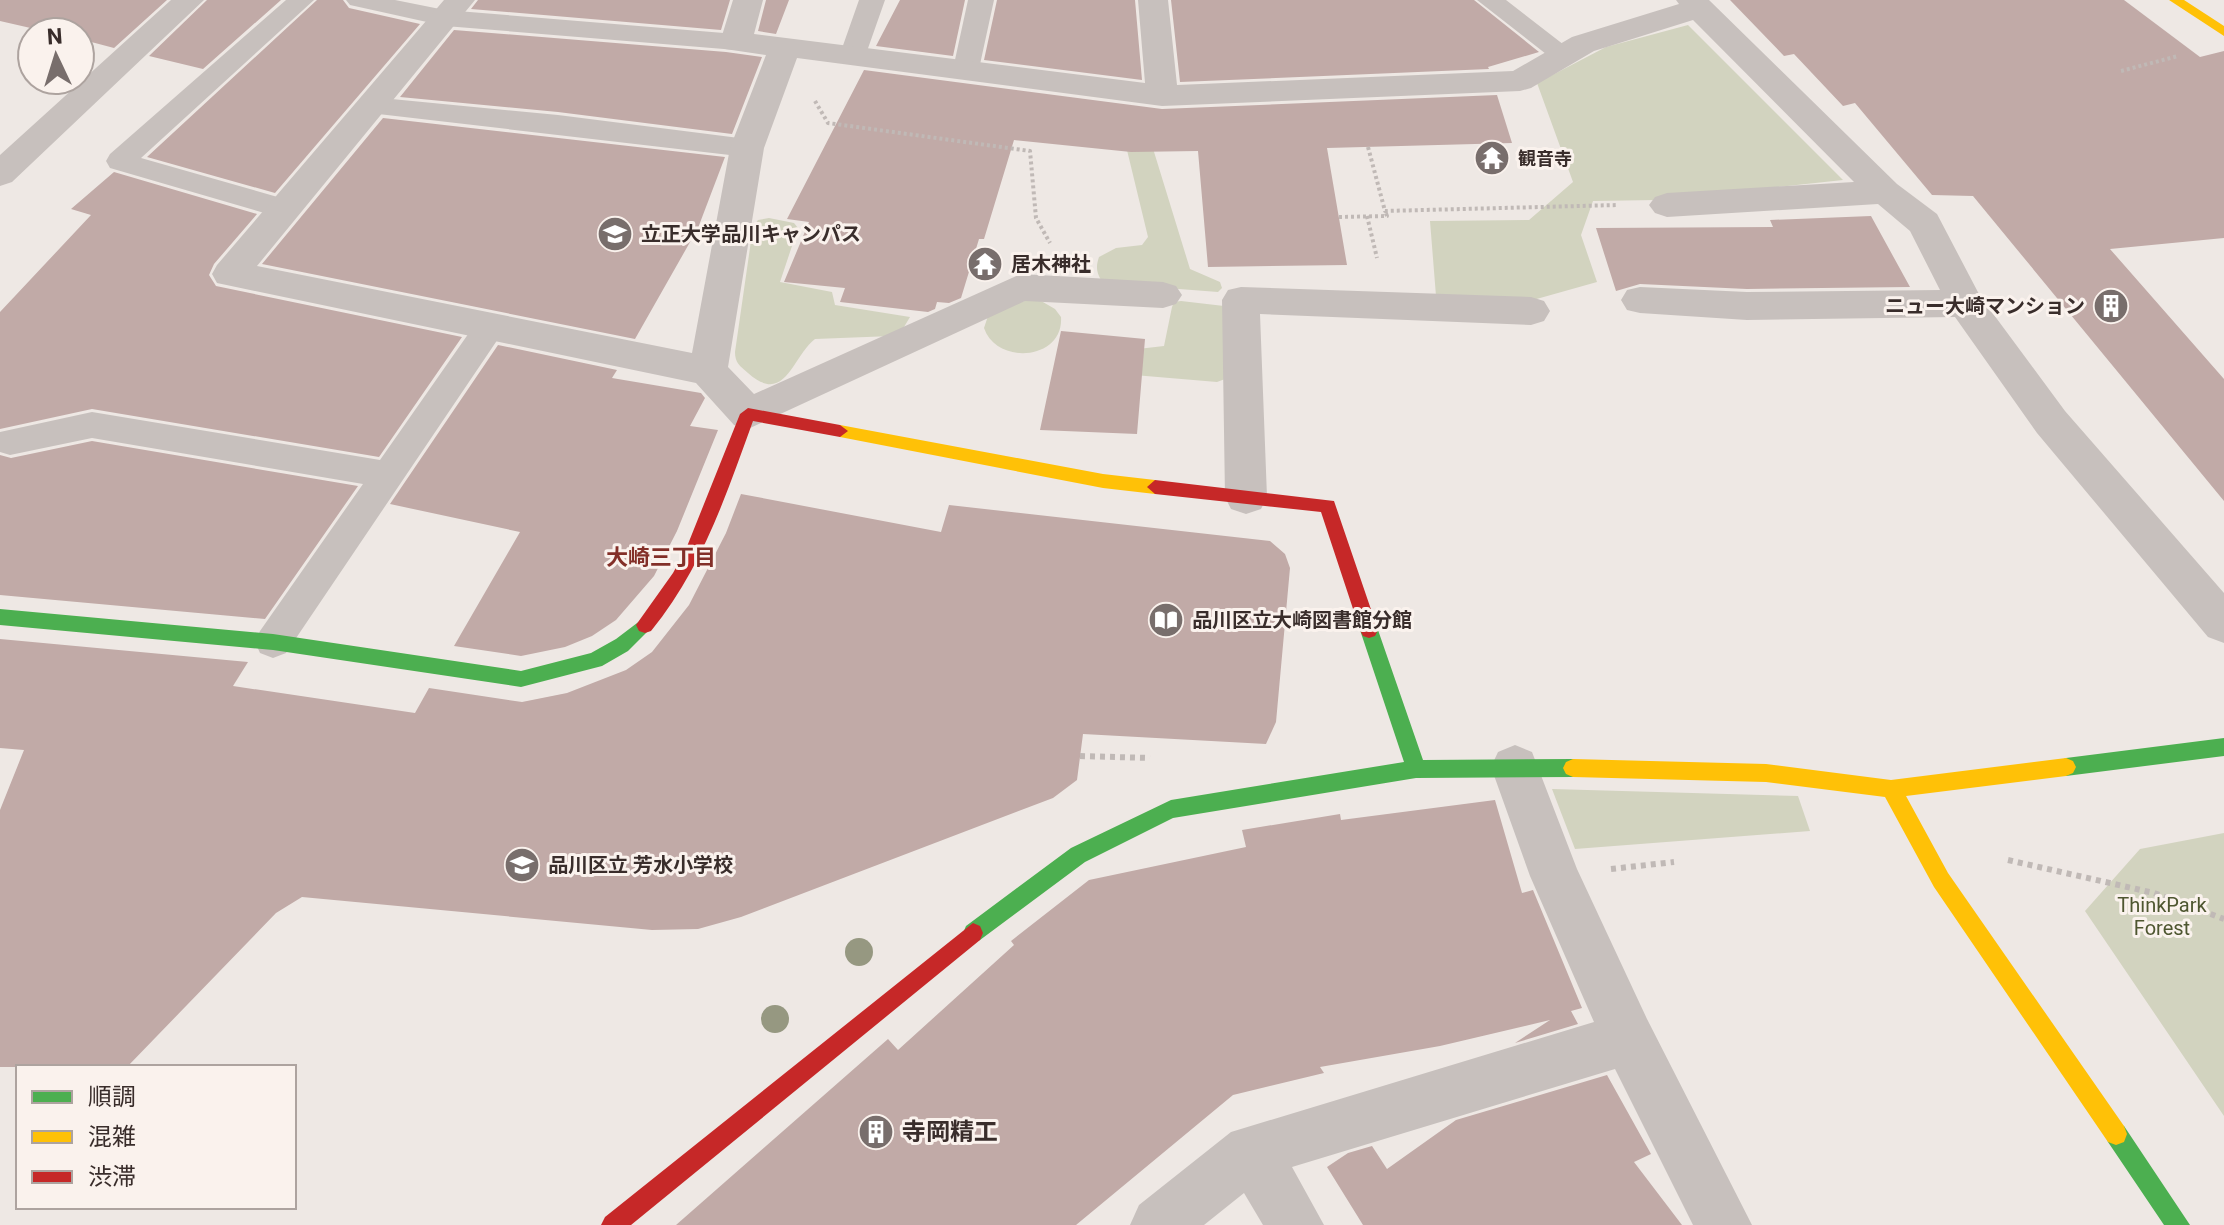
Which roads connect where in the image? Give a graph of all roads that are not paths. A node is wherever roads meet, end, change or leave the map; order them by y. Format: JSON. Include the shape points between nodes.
{"nodes":[{"id":1,"x":189,"y":0,"type":"edge"},
{"id":2,"x":301,"y":0,"type":"edge"},
{"id":3,"x":359,"y":0,"type":"edge"},
{"id":4,"x":748,"y":0,"type":"edge"},
{"id":5,"x":872,"y":0,"type":"edge"},
{"id":6,"x":981,"y":0,"type":"edge"},
{"id":7,"x":1153,"y":0,"type":"edge"},
{"id":8,"x":1490,"y":0,"type":"edge"},
{"id":9,"x":2175,"y":0,"type":"edge"},
{"id":10,"x":2198,"y":0,"type":"edge"},
{"id":11,"x":1695,"y":4,"type":"edge"},
{"id":12,"x":452,"y":9,"type":"edge"},
{"id":13,"x":2224,"y":17,"type":"edge"},
{"id":14,"x":2224,"y":32,"type":"edge"},
{"id":15,"x":736,"y":42,"type":"junction"},
{"id":16,"x":785,"y":47,"type":"junction"},
{"id":17,"x":853,"y":54,"type":"junction"},
{"id":18,"x":1564,"y":55,"type":"junction"},
{"id":19,"x":966,"y":69,"type":"junction"},
{"id":20,"x":1162,"y":96,"type":"junction"},
{"id":21,"x":371,"y":106,"type":"junction"},
{"id":22,"x":747,"y":148,"type":"junction"},
{"id":23,"x":0,"y":174,"type":"edge"},
{"id":24,"x":1885,"y":192,"type":"junction"},
{"id":25,"x":1667,"y":205,"type":"road end"},
{"id":26,"x":285,"y":209,"type":"junction"},
{"id":27,"x":1163,"y":295,"type":"dead end"},
{"id":28,"x":1640,"y":300,"type":"dead end"},
{"id":29,"x":1965,"y":303,"type":"junction"},
{"id":30,"x":1531,"y":311,"type":"dead end"},
{"id":31,"x":489,"y":328,"type":"junction"},
{"id":32,"x":708,"y":371,"type":"junction"},
{"id":33,"x":748,"y":414,"type":"junction"},
{"id":34,"x":3,"y":446,"type":"edge"},
{"id":35,"x":385,"y":474,"type":"junction"},
{"id":36,"x":1246,"y":497,"type":"junction"},
{"id":37,"x":0,"y":617,"type":"edge"},
{"id":38,"x":2224,"y":624,"type":"edge"},
{"id":39,"x":273,"y":642,"type":"junction"},
{"id":40,"x":2224,"y":747,"type":"edge"},
{"id":41,"x":1515,"y":767,"type":"junction"},
{"id":42,"x":1416,"y":769,"type":"junction"},
{"id":43,"x":1891,"y":789,"type":"junction"},
{"id":44,"x":1628,"y":1038,"type":"junction"},
{"id":45,"x":1251,"y":1152,"type":"junction"},
{"id":46,"x":613,"y":1225,"type":"edge"},
{"id":47,"x":1159,"y":1225,"type":"edge"},
{"id":48,"x":1295,"y":1225,"type":"edge"},
{"id":49,"x":1723,"y":1225,"type":"edge"},
{"id":50,"x":2178,"y":1225,"type":"edge"}],
"edges":[{"from":1,"to":23,"type":"street"},
{"from":2,"to":26,"type":"lane","via":[[120,161]]},
{"from":3,"to":12,"type":"lane"},
{"from":4,"to":15,"type":"street"},
{"from":5,"to":17,"type":"lane"},
{"from":6,"to":19,"type":"lane"},
{"from":7,"to":20,"type":"street"},
{"from":8,"to":18,"type":"lane"},
{"from":9,"to":14,"type":"street"},
{"from":10,"to":13,"type":"street"},
{"from":11,"to":18,"type":"street"},
{"from":11,"to":24,"type":"street"},
{"from":12,"to":15,"type":"lane"},
{"from":12,"to":21,"type":"street"},
{"from":15,"to":16,"type":"street"},
{"from":16,"to":17,"type":"street"},
{"from":16,"to":22,"type":"street"},
{"from":17,"to":19,"type":"street"},
{"from":18,"to":20,"type":"street","via":[[1520,81]]},
{"from":19,"to":20,"type":"street"},
{"from":21,"to":22,"type":"lane"},
{"from":21,"to":26,"type":"street"},
{"from":22,"to":32,"type":"street"},
{"from":24,"to":25,"type":"street"},
{"from":24,"to":29,"type":"street","via":[[1924,223]]},
{"from":26,"to":31,"type":"street","via":[[230,274]]},
{"from":27,"to":33,"type":"street","via":[[1021,287]]},
{"from":28,"to":29,"type":"street","via":[[1747,306]]},
{"from":29,"to":38,"type":"street","via":[[2051,422]]},
{"from":30,"to":36,"type":"street","via":[[1241,300]]},
{"from":31,"to":32,"type":"street"},
{"from":31,"to":35,"type":"lane"},
{"from":32,"to":33,"type":"street"},
{"from":33,"to":36,"type":"street","via":[[1103,481]]},
{"from":33,"to":39,"type":"street","via":[[714,502],[664,605],[614,650],[557,673],[521,679]]},
{"from":34,"to":35,"type":"lane","via":[[92,425]]},
{"from":35,"to":39,"type":"lane"},
{"from":36,"to":42,"type":"street","via":[[1328,506]]},
{"from":37,"to":39,"type":"street"},
{"from":40,"to":43,"type":"street"},
{"from":41,"to":42,"type":"street"},
{"from":41,"to":43,"type":"street","via":[[1766,773]]},
{"from":41,"to":44,"type":"street","via":[[1555,876]]},
{"from":42,"to":46,"type":"street","via":[[1171,809],[1078,855],[951,949]]},
{"from":43,"to":50,"type":"street","via":[[1941,880]]},
{"from":44,"to":45,"type":"street"},
{"from":44,"to":49,"type":"street"},
{"from":45,"to":47,"type":"street"},
{"from":45,"to":48,"type":"street"}]}
